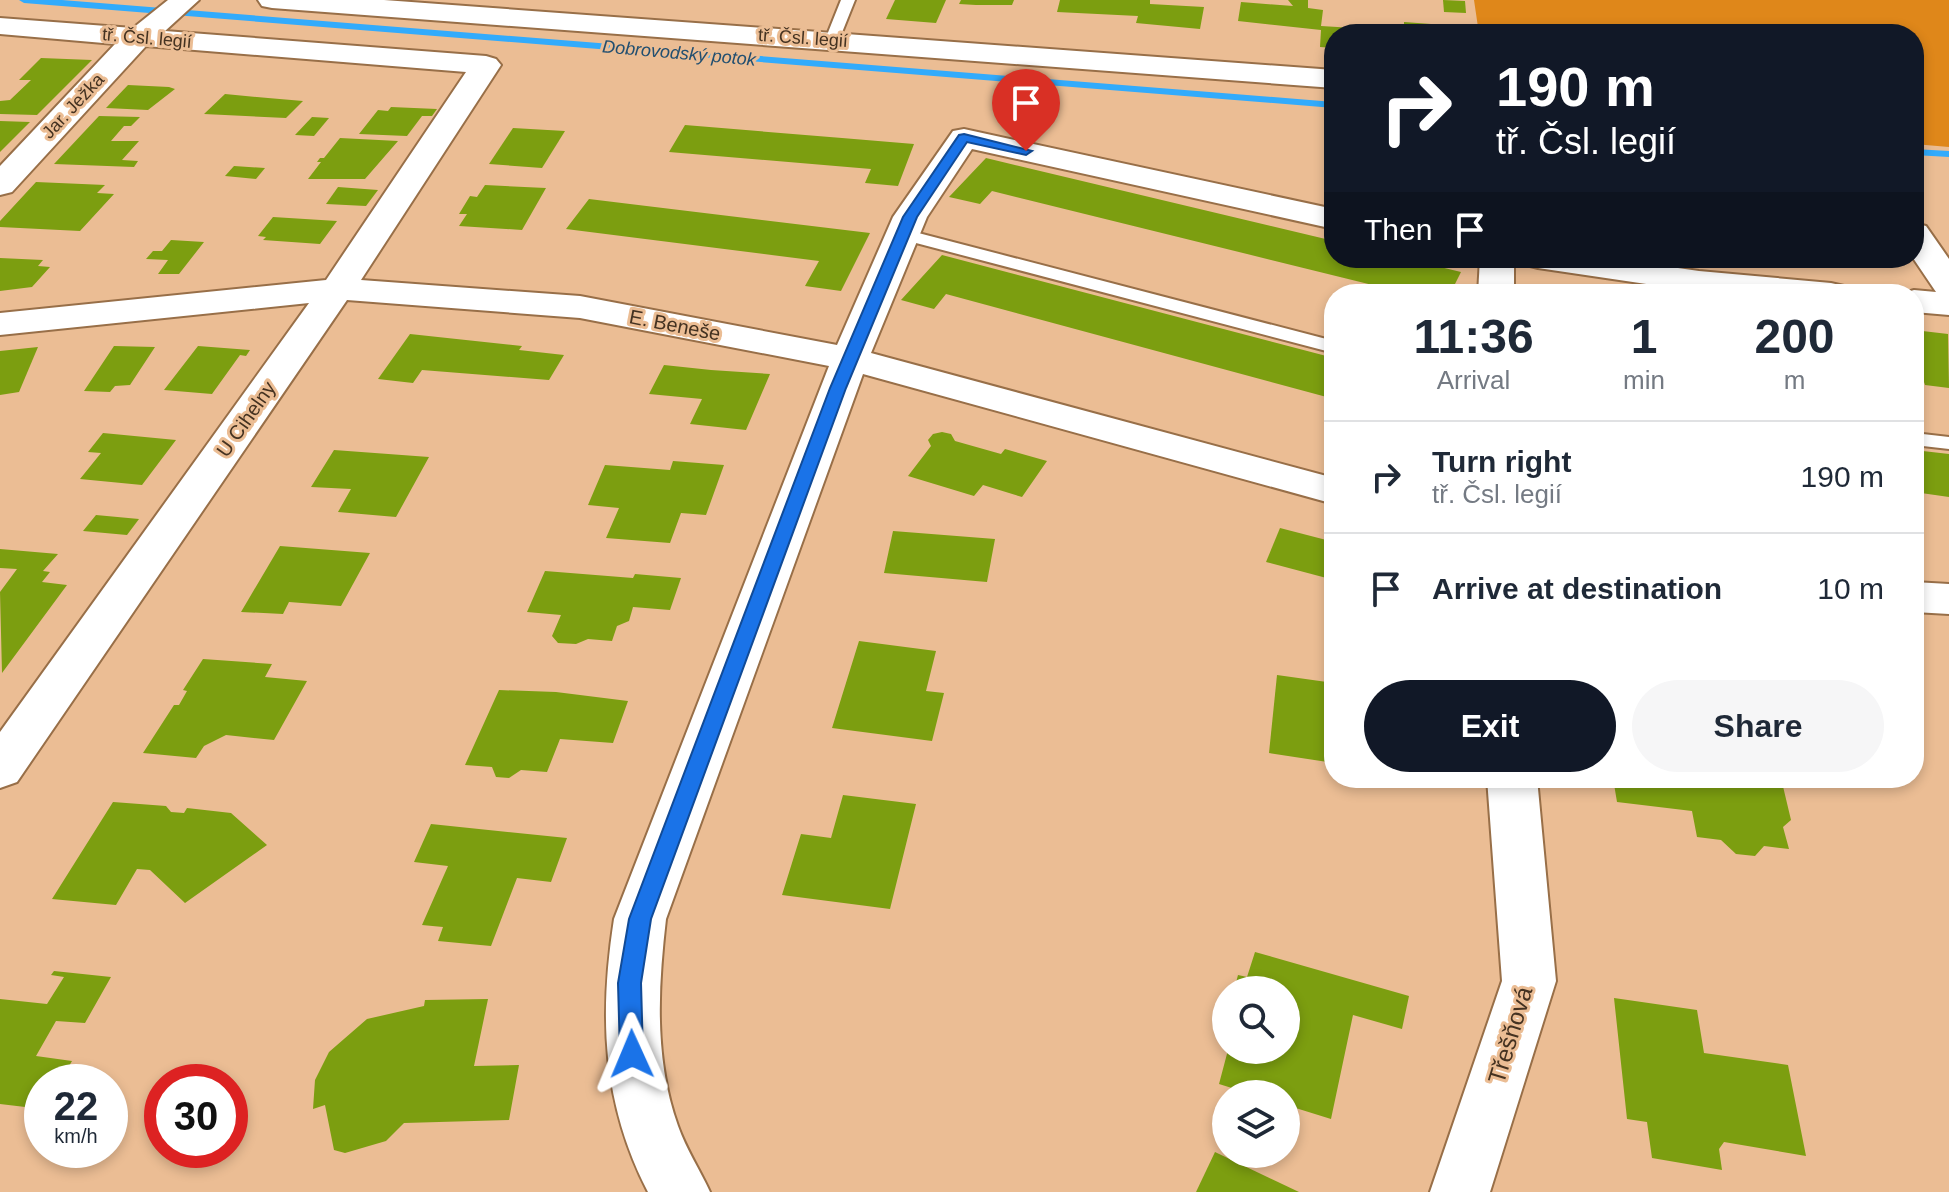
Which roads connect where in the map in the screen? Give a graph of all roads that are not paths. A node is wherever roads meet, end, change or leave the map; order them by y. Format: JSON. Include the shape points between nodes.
{"nodes":[{"id":1,"x":272,"y":0,"type":"edge"},
{"id":2,"x":848,"y":0,"type":"edge"},
{"id":3,"x":549,"y":9,"type":"edge"},
{"id":4,"x":165,"y":17,"type":"edge"},
{"id":5,"x":0,"y":26,"type":"edge"},
{"id":6,"x":832,"y":40,"type":"junction"},
{"id":7,"x":486,"y":65,"type":"joint"},
{"id":8,"x":1324,"y":78,"type":"edge"},
{"id":9,"x":0,"y":185,"type":"edge"},
{"id":10,"x":1324,"y":217,"type":"edge"},
{"id":11,"x":903,"y":234,"type":"junction"},
{"id":12,"x":1924,"y":248,"type":"edge"},
{"id":13,"x":1605,"y":268,"type":"edge"},
{"id":14,"x":1721,"y":284,"type":"edge"},
{"id":15,"x":1949,"y":285,"type":"edge"},
{"id":16,"x":337,"y":289,"type":"junction"},
{"id":17,"x":1924,"y":302,"type":"edge"},
{"id":18,"x":1949,"y":304,"type":"edge"},
{"id":19,"x":0,"y":324,"type":"edge"},
{"id":20,"x":1324,"y":344,"type":"edge"},
{"id":21,"x":850,"y":359,"type":"junction"},
{"id":22,"x":1924,"y":440,"type":"edge"},
{"id":23,"x":1949,"y":443,"type":"edge"},
{"id":24,"x":1324,"y":488,"type":"edge"},
{"id":25,"x":1924,"y":598,"type":"edge"},
{"id":26,"x":1949,"y":599,"type":"edge"},
{"id":27,"x":0,"y":769,"type":"edge"},
{"id":28,"x":1513,"y":788,"type":"edge"},
{"id":29,"x":680,"y":1192,"type":"edge"},
{"id":30,"x":1460,"y":1192,"type":"edge"}],
"edges":[{"from":1,"to":3,"type":"street","name":"tř. Čsl. legií"},
{"from":2,"to":6,"type":"lane"},
{"from":3,"to":6,"type":"street","name":"tř. Čsl. legií"},
{"from":4,"to":5,"type":"street","name":"tř. Čsl. legií"},
{"from":4,"to":7,"type":"street","name":"tř. Čsl. legií"},
{"from":4,"to":9,"type":"street","name":"Jar. Ježka"},
{"from":6,"to":8,"type":"street","name":"tř. Čsl. legií"},
{"from":7,"to":16,"type":"street","name":"U Cihelny"},
{"from":10,"to":11,"type":"street","via":[[964,138]]},
{"from":11,"to":20,"type":"lane"},
{"from":11,"to":21,"type":"street"},
{"from":12,"to":15,"type":"street"},
{"from":13,"to":14,"type":"street"},
{"from":16,"to":19,"type":"street","name":"E. Beneše"},
{"from":16,"to":21,"type":"street","name":"E. Beneše","via":[[580,307]]},
{"from":16,"to":27,"type":"street","name":"U Cihelny"},
{"from":17,"to":18,"type":"street"},
{"from":21,"to":24,"type":"street","name":"E. Beneše"},
{"from":21,"to":29,"type":"street","via":[[640,919],[630,983],[632,1054],[640,1098]]},
{"from":22,"to":23,"type":"lane"},
{"from":25,"to":26,"type":"street"},
{"from":28,"to":30,"type":"street","name":"Třešňová","via":[[1529,981]]}]}
